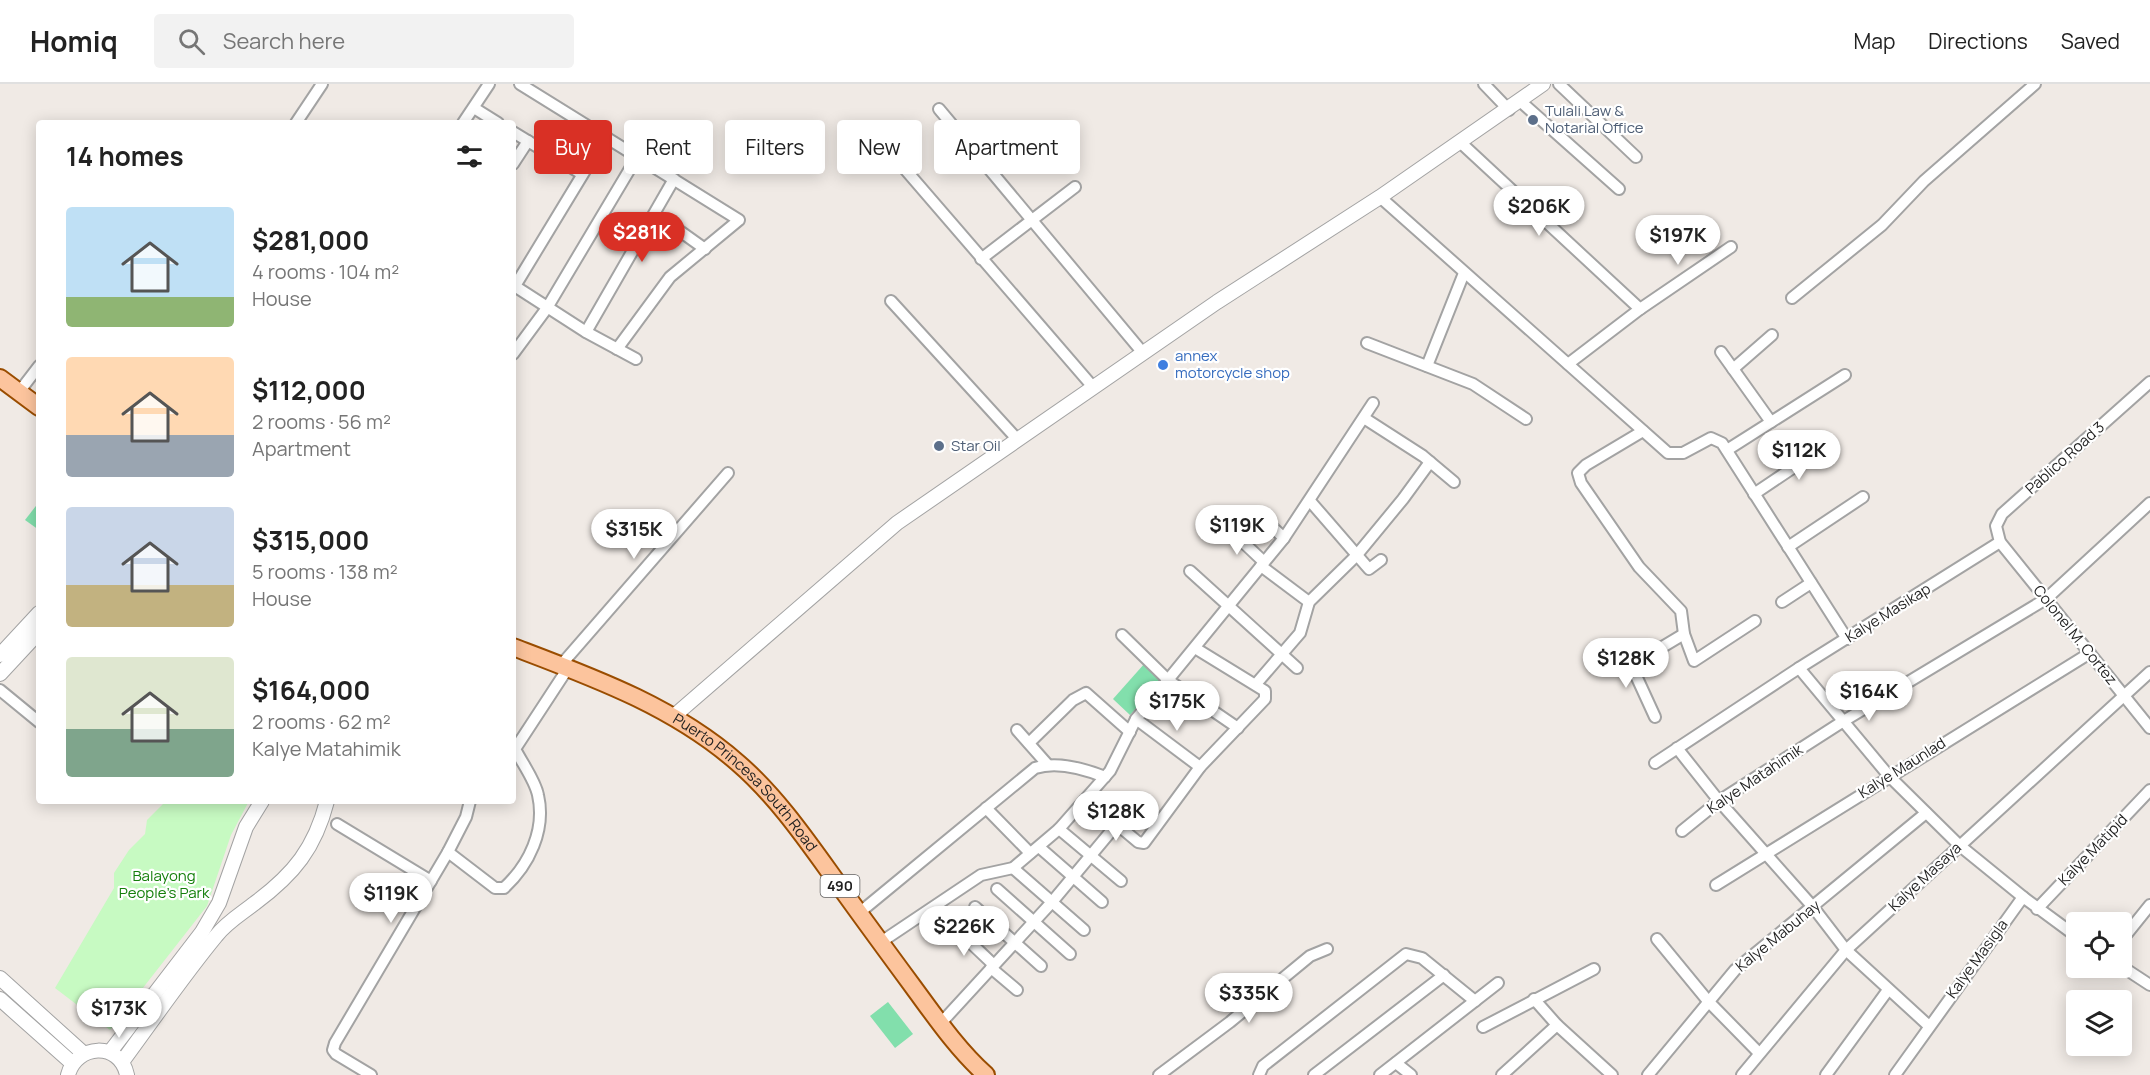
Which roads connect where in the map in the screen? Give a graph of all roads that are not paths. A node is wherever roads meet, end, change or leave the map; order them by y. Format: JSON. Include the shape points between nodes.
{"nodes":[{"id":1,"x":322,"y":84,"type":"edge"},
{"id":2,"x":489,"y":84,"type":"edge"},
{"id":3,"x":520,"y":84,"type":"edge"},
{"id":4,"x":1484,"y":84,"type":"edge"},
{"id":5,"x":1543,"y":84,"type":"edge"},
{"id":6,"x":1559,"y":84,"type":"edge"},
{"id":7,"x":2035,"y":84,"type":"edge"},
{"id":8,"x":1515,"y":105,"type":"junction"},
{"id":9,"x":474,"y":108,"type":"junction"},
{"id":10,"x":939,"y":110,"type":"dead end"},
{"id":11,"x":298,"y":120,"type":"edge"},
{"id":12,"x":465,"y":120,"type":"edge"},
{"id":13,"x":493,"y":120,"type":"edge"},
{"id":14,"x":580,"y":120,"type":"edge"},
{"id":15,"x":516,"y":134,"type":"edge"},
{"id":16,"x":528,"y":141,"type":"junction"},
{"id":17,"x":1460,"y":142,"type":"junction"},
{"id":18,"x":534,"y":145,"type":"edge"},
{"id":19,"x":1636,"y":157,"type":"dead end"},
{"id":20,"x":516,"y":159,"type":"edge"},
{"id":21,"x":582,"y":174,"type":"edge"},
{"id":22,"x":627,"y":174,"type":"edge"},
{"id":23,"x":666,"y":174,"type":"edge"},
{"id":24,"x":909,"y":174,"type":"edge"},
{"id":25,"x":674,"y":179,"type":"junction"},
{"id":26,"x":1075,"y":187,"type":"dead end"},
{"id":27,"x":1619,"y":189,"type":"dead end"},
{"id":28,"x":1380,"y":196,"type":"junction"},
{"id":29,"x":1033,"y":222,"type":"junction"},
{"id":30,"x":649,"y":223,"type":"junction"},
{"id":31,"x":1731,"y":247,"type":"dead end"},
{"id":32,"x":705,"y":249,"type":"junction"},
{"id":33,"x":981,"y":259,"type":"junction"},
{"id":34,"x":1464,"y":273,"type":"junction"},
{"id":35,"x":516,"y":283,"type":"edge"},
{"id":36,"x":516,"y":287,"type":"edge"},
{"id":37,"x":1792,"y":298,"type":"dead end"},
{"id":38,"x":891,"y":301,"type":"dead end"},
{"id":39,"x":547,"y":308,"type":"junction"},
{"id":40,"x":1640,"y":309,"type":"junction"},
{"id":41,"x":586,"y":332,"type":"junction"},
{"id":42,"x":1772,"y":335,"type":"dead end"},
{"id":43,"x":1367,"y":343,"type":"dead end"},
{"id":44,"x":617,"y":349,"type":"junction"},
{"id":45,"x":516,"y":350,"type":"edge"},
{"id":46,"x":1720,"y":352,"type":"dead end"},
{"id":47,"x":1143,"y":353,"type":"junction"},
{"id":48,"x":636,"y":359,"type":"dead end"},
{"id":49,"x":1568,"y":364,"type":"junction"},
{"id":50,"x":1426,"y":366,"type":"junction"},
{"id":51,"x":1733,"y":369,"type":"junction"},
{"id":52,"x":36,"y":370,"type":"edge"},
{"id":53,"x":1845,"y":375,"type":"dead end"},
{"id":54,"x":0,"y":378,"type":"edge"},
{"id":55,"x":2150,"y":382,"type":"edge"},
{"id":56,"x":1093,"y":387,"type":"junction"},
{"id":57,"x":19,"y":392,"type":"junction"},
{"id":58,"x":1373,"y":403,"type":"dead end"},
{"id":59,"x":36,"y":405,"type":"edge"},
{"id":60,"x":1364,"y":418,"type":"junction"},
{"id":61,"x":1526,"y":418,"type":"dead end"},
{"id":62,"x":1771,"y":422,"type":"junction"},
{"id":63,"x":1643,"y":431,"type":"junction"},
{"id":64,"x":1017,"y":439,"type":"junction"},
{"id":65,"x":1827,"y":445,"type":"dead end"},
{"id":66,"x":1727,"y":450,"type":"junction"},
{"id":67,"x":1430,"y":462,"type":"junction"},
{"id":68,"x":728,"y":473,"type":"dead end"},
{"id":69,"x":1454,"y":482,"type":"dead end"},
{"id":70,"x":1754,"y":494,"type":"junction"},
{"id":71,"x":1863,"y":497,"type":"dead end"},
{"id":72,"x":1310,"y":501,"type":"junction"},
{"id":73,"x":2150,"y":503,"type":"edge"},
{"id":74,"x":1258,"y":514,"type":"dead end"},
{"id":75,"x":1228,"y":529,"type":"dead end"},
{"id":76,"x":1284,"y":538,"type":"junction"},
{"id":77,"x":2000,"y":542,"type":"junction"},
{"id":78,"x":1788,"y":547,"type":"junction"},
{"id":79,"x":1356,"y":556,"type":"junction"},
{"id":80,"x":1381,"y":560,"type":"dead end"},
{"id":81,"x":1262,"y":564,"type":"junction"},
{"id":82,"x":1190,"y":571,"type":"dead end"},
{"id":83,"x":1811,"y":583,"type":"junction"},
{"id":84,"x":2046,"y":599,"type":"junction"},
{"id":85,"x":1308,"y":602,"type":"junction"},
{"id":86,"x":1782,"y":602,"type":"dead end"},
{"id":87,"x":1229,"y":607,"type":"junction"},
{"id":88,"x":36,"y":616,"type":"edge"},
{"id":89,"x":1755,"y":621,"type":"dead end"},
{"id":90,"x":1683,"y":634,"type":"junction"},
{"id":91,"x":36,"y":635,"type":"edge"},
{"id":92,"x":1122,"y":635,"type":"dead end"},
{"id":93,"x":1847,"y":639,"type":"junction"},
{"id":94,"x":516,"y":648,"type":"edge"},
{"id":95,"x":1195,"y":648,"type":"junction"},
{"id":96,"x":2090,"y":653,"type":"junction"},
{"id":97,"x":0,"y":655,"type":"edge"},
{"id":98,"x":1281,"y":655,"type":"junction"},
{"id":99,"x":564,"y":666,"type":"junction"},
{"id":100,"x":1297,"y":668,"type":"dead end"},
{"id":101,"x":1799,"y":668,"type":"junction"},
{"id":102,"x":2150,"y":672,"type":"edge"},
{"id":103,"x":0,"y":674,"type":"edge"},
{"id":104,"x":1168,"y":680,"type":"junction"},
{"id":105,"x":1256,"y":684,"type":"junction"},
{"id":106,"x":0,"y":690,"type":"edge"},
{"id":107,"x":2124,"y":695,"type":"junction"},
{"id":108,"x":674,"y":716,"type":"junction"},
{"id":109,"x":1655,"y":717,"type":"dead end"},
{"id":110,"x":1136,"y":719,"type":"junction"},
{"id":111,"x":36,"y":720,"type":"edge"},
{"id":112,"x":1842,"y":722,"type":"junction"},
{"id":113,"x":1238,"y":728,"type":"junction"},
{"id":114,"x":2150,"y":728,"type":"edge"},
{"id":115,"x":1017,"y":730,"type":"dead end"},
{"id":116,"x":1130,"y":732,"type":"junction"},
{"id":117,"x":1029,"y":743,"type":"junction"},
{"id":118,"x":516,"y":746,"type":"edge"},
{"id":119,"x":1677,"y":748,"type":"junction"},
{"id":120,"x":516,"y":753,"type":"edge"},
{"id":121,"x":1655,"y":763,"type":"dead end"},
{"id":122,"x":1047,"y":764,"type":"junction"},
{"id":123,"x":1200,"y":767,"type":"junction"},
{"id":124,"x":1889,"y":776,"type":"junction"},
{"id":125,"x":1105,"y":777,"type":"junction"},
{"id":126,"x":2150,"y":790,"type":"edge"},
{"id":127,"x":1088,"y":800,"type":"junction"},
{"id":128,"x":1719,"y":801,"type":"junction"},
{"id":129,"x":260,"y":804,"type":"edge"},
{"id":130,"x":326,"y":804,"type":"edge"},
{"id":131,"x":469,"y":804,"type":"edge"},
{"id":132,"x":986,"y":808,"type":"junction"},
{"id":133,"x":1926,"y":813,"type":"junction"},
{"id":134,"x":337,"y":824,"type":"dead end"},
{"id":135,"x":1117,"y":824,"type":"junction"},
{"id":136,"x":1059,"y":829,"type":"junction"},
{"id":137,"x":1682,"y":831,"type":"dead end"},
{"id":138,"x":1959,"y":845,"type":"junction"},
{"id":139,"x":1034,"y":850,"type":"junction"},
{"id":140,"x":448,"y":852,"type":"junction"},
{"id":141,"x":1766,"y":852,"type":"junction"},
{"id":142,"x":1091,"y":856,"type":"junction"},
{"id":143,"x":1013,"y":868,"type":"junction"},
{"id":144,"x":1073,"y":877,"type":"junction"},
{"id":145,"x":430,"y":881,"type":"junction"},
{"id":146,"x":1121,"y":881,"type":"dead end"},
{"id":147,"x":1716,"y":885,"type":"dead end"},
{"id":148,"x":997,"y":889,"type":"dead end"},
{"id":149,"x":2022,"y":897,"type":"junction"},
{"id":150,"x":1052,"y":902,"type":"junction"},
{"id":151,"x":1102,"y":902,"type":"dead end"},
{"id":152,"x":219,"y":903,"type":"junction"},
{"id":153,"x":2150,"y":905,"type":"edge"},
{"id":154,"x":1813,"y":906,"type":"junction"},
{"id":155,"x":975,"y":907,"type":"dead end"},
{"id":156,"x":2037,"y":909,"type":"junction"},
{"id":157,"x":859,"y":913,"type":"junction"},
{"id":158,"x":236,"y":915,"type":"junction"},
{"id":159,"x":1033,"y":922,"type":"junction"},
{"id":160,"x":954,"y":927,"type":"dead end"},
{"id":161,"x":2132,"y":927,"type":"edge"},
{"id":162,"x":2066,"y":929,"type":"edge"},
{"id":163,"x":1084,"y":930,"type":"dead end"},
{"id":164,"x":1657,"y":939,"type":"dead end"},
{"id":165,"x":880,"y":942,"type":"junction"},
{"id":166,"x":1014,"y":943,"type":"junction"},
{"id":167,"x":1327,"y":949,"type":"dead end"},
{"id":168,"x":1846,"y":951,"type":"junction"},
{"id":169,"x":1070,"y":954,"type":"dead end"},
{"id":170,"x":1041,"y":966,"type":"dead end"},
{"id":171,"x":993,"y":967,"type":"junction"},
{"id":172,"x":1594,"y":969,"type":"dead end"},
{"id":173,"x":2132,"y":974,"type":"edge"},
{"id":174,"x":1444,"y":975,"type":"junction"},
{"id":175,"x":0,"y":978,"type":"edge"},
{"id":176,"x":1498,"y":982,"type":"dead end"},
{"id":177,"x":2150,"y":986,"type":"edge"},
{"id":178,"x":1017,"y":990,"type":"dead end"},
{"id":179,"x":1888,"y":990,"type":"junction"},
{"id":180,"x":0,"y":999,"type":"edge"},
{"id":181,"x":1534,"y":999,"type":"junction"},
{"id":182,"x":1475,"y":1001,"type":"junction"},
{"id":183,"x":1708,"y":1001,"type":"junction"},
{"id":184,"x":941,"y":1023,"type":"junction"},
{"id":185,"x":1557,"y":1025,"type":"junction"},
{"id":186,"x":1929,"y":1026,"type":"junction"},
{"id":187,"x":1483,"y":1027,"type":"dead end"},
{"id":188,"x":110,"y":1052,"type":"junction"},
{"id":189,"x":83,"y":1053,"type":"junction"},
{"id":190,"x":1759,"y":1053,"type":"junction"},
{"id":191,"x":122,"y":1062,"type":"junction"},
{"id":192,"x":1396,"y":1063,"type":"junction"},
{"id":193,"x":70,"y":1069,"type":"edge"},
{"id":194,"x":128,"y":1075,"type":"edge"},
{"id":195,"x":371,"y":1075,"type":"edge"},
{"id":196,"x":986,"y":1075,"type":"edge"},
{"id":197,"x":1158,"y":1075,"type":"edge"},
{"id":198,"x":1258,"y":1075,"type":"edge"},
{"id":199,"x":1314,"y":1075,"type":"edge"},
{"id":200,"x":1380,"y":1075,"type":"edge"},
{"id":201,"x":1411,"y":1075,"type":"edge"},
{"id":202,"x":1502,"y":1075,"type":"edge"},
{"id":203,"x":1612,"y":1075,"type":"edge"},
{"id":204,"x":1648,"y":1075,"type":"edge"},
{"id":205,"x":1742,"y":1075,"type":"edge"},
{"id":206,"x":1826,"y":1075,"type":"edge"},
{"id":207,"x":1895,"y":1075,"type":"edge"}],
"edges":[{"from":1,"to":11,"type":"street"},
{"from":2,"to":9,"type":"street"},
{"from":3,"to":14,"type":"street"},
{"from":4,"to":8,"type":"street"},
{"from":5,"to":8,"type":"street"},
{"from":6,"to":19,"type":"street"},
{"from":7,"to":37,"type":"street","via":[[1924,181],[1882,225]]},
{"from":8,"to":17,"type":"street"},
{"from":8,"to":27,"type":"street"},
{"from":9,"to":12,"type":"street"},
{"from":9,"to":13,"type":"street"},
{"from":10,"to":29,"type":"street"},
{"from":15,"to":16,"type":"street"},
{"from":16,"to":18,"type":"street"},
{"from":16,"to":20,"type":"street"},
{"from":17,"to":28,"type":"street"},
{"from":17,"to":40,"type":"street"},
{"from":21,"to":35,"type":"street"},
{"from":22,"to":39,"type":"street"},
{"from":23,"to":25,"type":"street"},
{"from":24,"to":33,"type":"street"},
{"from":25,"to":30,"type":"street"},
{"from":25,"to":32,"type":"street","via":[[739,220]]},
{"from":26,"to":29,"type":"street"},
{"from":28,"to":34,"type":"street"},
{"from":28,"to":47,"type":"street"},
{"from":29,"to":33,"type":"street"},
{"from":29,"to":47,"type":"street"},
{"from":30,"to":32,"type":"street","via":[[677,229]]},
{"from":30,"to":41,"type":"street"},
{"from":31,"to":40,"type":"street"},
{"from":32,"to":44,"type":"street","via":[[664,284]]},
{"from":33,"to":56,"type":"street"},
{"from":34,"to":49,"type":"street"},
{"from":34,"to":50,"type":"street"},
{"from":36,"to":39,"type":"street"},
{"from":38,"to":64,"type":"street"},
{"from":39,"to":41,"type":"street"},
{"from":39,"to":45,"type":"street"},
{"from":40,"to":49,"type":"street"},
{"from":41,"to":44,"type":"street"},
{"from":42,"to":51,"type":"street"},
{"from":43,"to":50,"type":"street"},
{"from":44,"to":48,"type":"street"},
{"from":46,"to":51,"type":"street"},
{"from":47,"to":56,"type":"street"},
{"from":49,"to":63,"type":"street"},
{"from":50,"to":61,"type":"street","via":[[1473,384]]},
{"from":51,"to":62,"type":"street"},
{"from":52,"to":57,"type":"street"},
{"from":53,"to":62,"type":"street"},
{"from":54,"to":57,"type":"main road"},
{"from":55,"to":77,"type":"street","name":"Pablico Road 3","via":[[2002,514],[1996,526]]},
{"from":56,"to":64,"type":"street"},
{"from":57,"to":59,"type":"main road"},
{"from":58,"to":60,"type":"street"},
{"from":60,"to":67,"type":"street"},
{"from":60,"to":72,"type":"street"},
{"from":62,"to":66,"type":"street"},
{"from":63,"to":66,"type":"street","via":[[1675,455],[1711,438],[1719,440]]},
{"from":63,"to":90,"type":"street","via":[[1586,465],[1577,477],[1639,567],[1681,611]]},
{"from":64,"to":108,"type":"street","via":[[897,523]]},
{"from":65,"to":70,"type":"street"},
{"from":66,"to":70,"type":"street"},
{"from":67,"to":69,"type":"street"},
{"from":67,"to":79,"type":"street"},
{"from":68,"to":99,"type":"street"},
{"from":70,"to":78,"type":"street"},
{"from":71,"to":78,"type":"street"},
{"from":72,"to":76,"type":"street"},
{"from":72,"to":79,"type":"street"},
{"from":73,"to":84,"type":"street","name":"Kalye Matahimik"},
{"from":74,"to":76,"type":"street"},
{"from":75,"to":81,"type":"street"},
{"from":76,"to":81,"type":"street"},
{"from":77,"to":84,"type":"street","name":"Colonel M. Cortez"},
{"from":77,"to":93,"type":"street","name":"Kalye Masikap"},
{"from":78,"to":83,"type":"street"},
{"from":79,"to":80,"type":"street","via":[[1370,569]]},
{"from":79,"to":85,"type":"street"},
{"from":81,"to":85,"type":"street"},
{"from":81,"to":87,"type":"street"},
{"from":82,"to":87,"type":"street"},
{"from":83,"to":86,"type":"street"},
{"from":83,"to":93,"type":"street"},
{"from":84,"to":96,"type":"street","name":"Colonel M. Cortez"},
{"from":84,"to":112,"type":"street","name":"Kalye Matahimik"},
{"from":85,"to":98,"type":"street","via":[[1300,633]]},
{"from":87,"to":95,"type":"street"},
{"from":87,"to":98,"type":"street"},
{"from":88,"to":97,"type":"street"},
{"from":89,"to":90,"type":"street","via":[[1698,661],[1692,659]]},
{"from":90,"to":109,"type":"street","via":[[1634,664]]},
{"from":91,"to":103,"type":"street"},
{"from":92,"to":104,"type":"street"},
{"from":93,"to":101,"type":"street","name":"Kalye Masikap"},
{"from":94,"to":99,"type":"main road","name":"Puerto Princesa South Road","number":"490"},
{"from":95,"to":104,"type":"street"},
{"from":95,"to":105,"type":"street"},
{"from":96,"to":107,"type":"street","name":"Colonel M. Cortez"},
{"from":96,"to":124,"type":"street","name":"Kalye Maunlad"},
{"from":98,"to":100,"type":"street"},
{"from":98,"to":105,"type":"street"},
{"from":99,"to":108,"type":"main road","name":"Puerto Princesa South Road","number":"490"},
{"from":99,"to":118,"type":"street"},
{"from":101,"to":112,"type":"street"},
{"from":101,"to":119,"type":"street","name":"Kalye Masikap"},
{"from":102,"to":107,"type":"street","name":"Kalye Masaya"},
{"from":104,"to":110,"type":"street"},
{"from":104,"to":113,"type":"street"},
{"from":105,"to":113,"type":"street","via":[[1265,691],[1265,699]]},
{"from":106,"to":111,"type":"street"},
{"from":107,"to":114,"type":"street","name":"Colonel M. Cortez"},
{"from":107,"to":138,"type":"street","name":"Kalye Masaya"},
{"from":108,"to":157,"type":"main road","name":"Puerto Princesa South Road","number":"490","via":[[713,742],[769,795]]},
{"from":110,"to":116,"type":"street"},
{"from":110,"to":123,"type":"street"},
{"from":112,"to":124,"type":"street"},
{"from":112,"to":128,"type":"street","name":"Kalye Matahimik"},
{"from":113,"to":123,"type":"street"},
{"from":115,"to":117,"type":"street"},
{"from":116,"to":117,"type":"street","via":[[1086,693],[1073,700]]},
{"from":116,"to":125,"type":"street"},
{"from":117,"to":122,"type":"street"},
{"from":119,"to":121,"type":"street","name":"Kalye Masikap"},
{"from":119,"to":128,"type":"street"},
{"from":120,"to":140,"type":"street","via":[[539,801],[537,837],[522,869],[504,888],[495,888]]},
{"from":122,"to":125,"type":"street"},
{"from":122,"to":132,"type":"street","via":[[1024,776]]},
{"from":123,"to":135,"type":"street","via":[[1143,843]]},
{"from":124,"to":133,"type":"street"},
{"from":124,"to":141,"type":"street","name":"Kalye Maunlad"},
{"from":125,"to":127,"type":"street"},
{"from":126,"to":156,"type":"street","name":"Kalye Matipid"},
{"from":127,"to":135,"type":"street"},
{"from":127,"to":136,"type":"street"},
{"from":128,"to":137,"type":"street","name":"Kalye Matahimik"},
{"from":128,"to":141,"type":"street"},
{"from":129,"to":152,"type":"street","via":[[246,827]]},
{"from":130,"to":158,"type":"street","via":[[316,838],[300,863],[262,898]]},
{"from":131,"to":140,"type":"street"},
{"from":132,"to":139,"type":"street"},
{"from":132,"to":157,"type":"street"},
{"from":133,"to":138,"type":"street"},
{"from":133,"to":154,"type":"street","name":"Kalye Mabuhay"},
{"from":134,"to":145,"type":"street"},
{"from":135,"to":142,"type":"street"},
{"from":136,"to":139,"type":"street"},
{"from":136,"to":142,"type":"street"},
{"from":138,"to":149,"type":"street"},
{"from":138,"to":168,"type":"street","name":"Kalye Masaya"},
{"from":139,"to":143,"type":"street"},
{"from":139,"to":144,"type":"street"},
{"from":140,"to":145,"type":"street"},
{"from":141,"to":147,"type":"street","name":"Kalye Maunlad"},
{"from":141,"to":154,"type":"street"},
{"from":142,"to":144,"type":"street"},
{"from":142,"to":146,"type":"street"},
{"from":143,"to":150,"type":"street"},
{"from":143,"to":165,"type":"street","via":[[973,879]]},
{"from":144,"to":150,"type":"street"},
{"from":144,"to":151,"type":"street"},
{"from":145,"to":195,"type":"street","via":[[335,1043],[336,1054]]},
{"from":148,"to":159,"type":"street"},
{"from":149,"to":156,"type":"street"},
{"from":149,"to":186,"type":"street","name":"Kalye Masigla"},
{"from":150,"to":159,"type":"street"},
{"from":150,"to":163,"type":"street"},
{"from":152,"to":158,"type":"street","via":[[225,912]]},
{"from":152,"to":188,"type":"street"},
{"from":153,"to":161,"type":"street"},
{"from":154,"to":168,"type":"street"},
{"from":154,"to":183,"type":"street","name":"Kalye Mabuhay","via":[[1735,970]]},
{"from":155,"to":166,"type":"street"},
{"from":156,"to":162,"type":"street"},
{"from":157,"to":165,"type":"main road","name":"Puerto Princesa South Road","number":"490"},
{"from":158,"to":191,"type":"street","via":[[216,935]]},
{"from":159,"to":166,"type":"street"},
{"from":159,"to":169,"type":"street"},
{"from":160,"to":171,"type":"street"},
{"from":164,"to":183,"type":"street"},
{"from":165,"to":184,"type":"main road","name":"Puerto Princesa South Road","number":"490"},
{"from":166,"to":170,"type":"street"},
{"from":166,"to":171,"type":"street"},
{"from":167,"to":197,"type":"street","via":[[1310,956]]},
{"from":168,"to":179,"type":"street"},
{"from":168,"to":190,"type":"street","name":"Kalye Masaya"},
{"from":171,"to":178,"type":"street"},
{"from":171,"to":184,"type":"street"},
{"from":172,"to":181,"type":"street"},
{"from":173,"to":177,"type":"street"},
{"from":174,"to":182,"type":"street"},
{"from":174,"to":198,"type":"street","via":[[1422,958],[1406,954],[1263,1066]]},
{"from":174,"to":199,"type":"street"},
{"from":175,"to":189,"type":"street"},
{"from":176,"to":182,"type":"street"},
{"from":179,"to":186,"type":"street"},
{"from":179,"to":206,"type":"street"},
{"from":180,"to":193,"type":"street"},
{"from":181,"to":185,"type":"street"},
{"from":181,"to":187,"type":"street"},
{"from":182,"to":192,"type":"street"},
{"from":183,"to":190,"type":"street"},
{"from":183,"to":204,"type":"street","name":"Kalye Mabuhay"},
{"from":184,"to":196,"type":"main road","name":"Puerto Princesa South Road","number":"490"},
{"from":185,"to":202,"type":"street"},
{"from":185,"to":203,"type":"street"},
{"from":186,"to":207,"type":"street","name":"Kalye Masigla"},
{"from":188,"to":189,"type":"street"},
{"from":188,"to":191,"type":"street"},
{"from":189,"to":193,"type":"street"},
{"from":190,"to":205,"type":"street","name":"Kalye Masaya"},
{"from":191,"to":194,"type":"street"},
{"from":192,"to":200,"type":"street"},
{"from":192,"to":201,"type":"street"}]}
